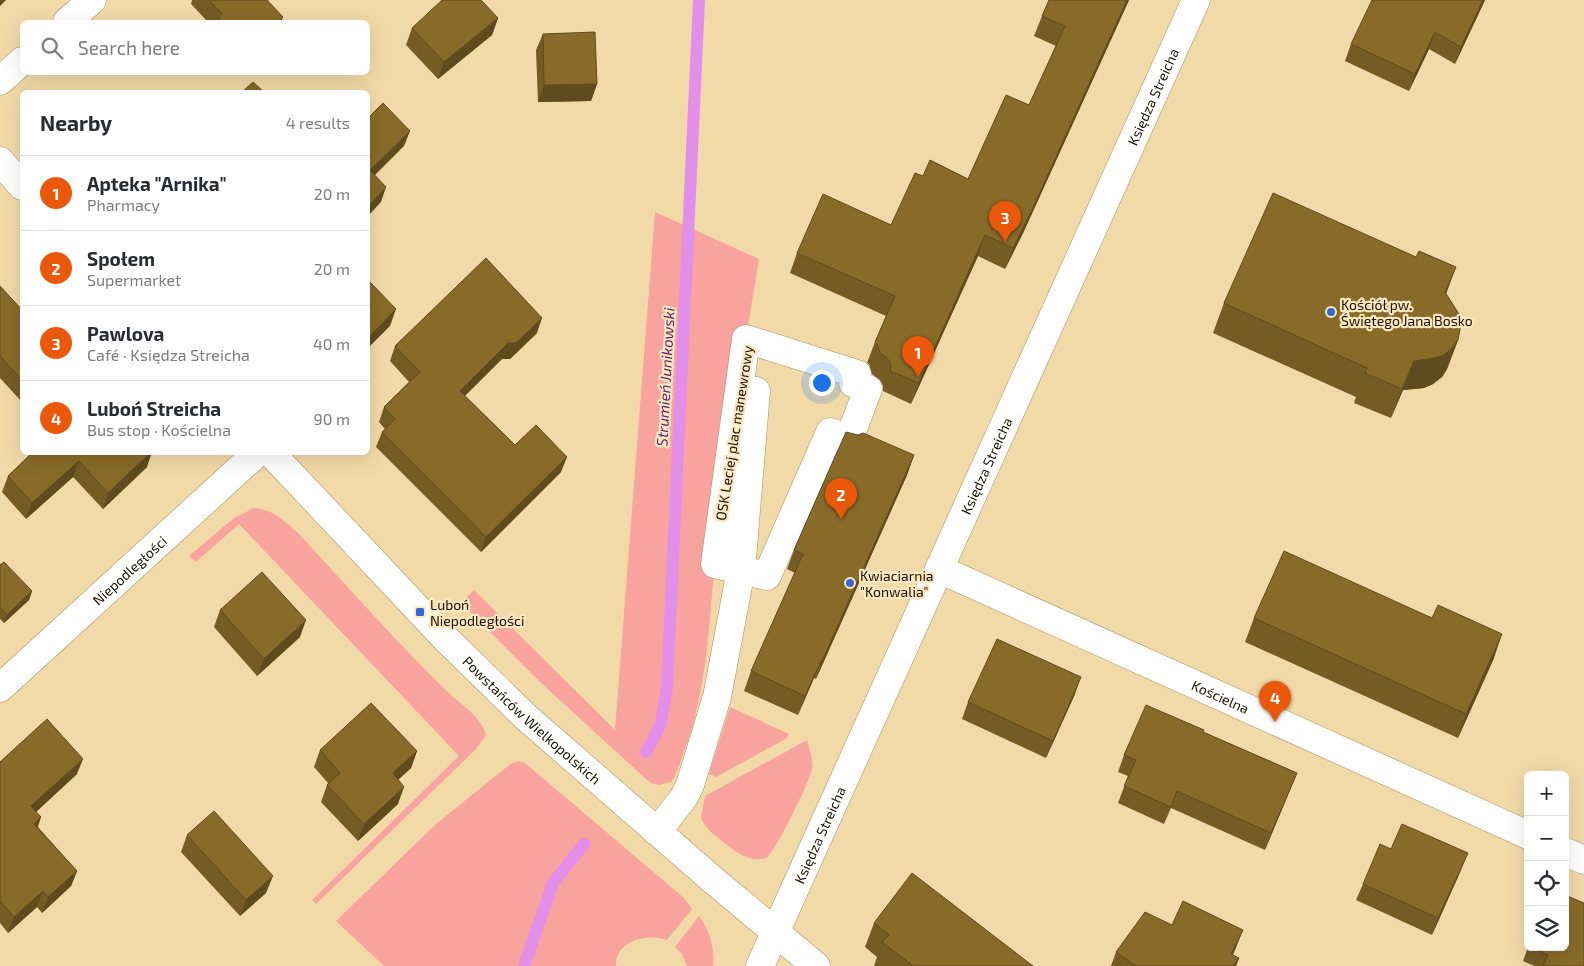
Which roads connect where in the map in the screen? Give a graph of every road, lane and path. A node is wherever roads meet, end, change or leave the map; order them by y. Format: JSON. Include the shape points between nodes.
{"nodes":[{"id":1,"x":92,"y":0,"type":"edge"},
{"id":2,"x":1196,"y":0,"type":"edge"},
{"id":3,"x":69,"y":20,"type":"edge"},
{"id":4,"x":20,"y":63,"type":"edge"},
{"id":5,"x":0,"y":81,"type":"edge"},
{"id":6,"x":0,"y":161,"type":"edge"},
{"id":7,"x":20,"y":184,"type":"edge"},
{"id":8,"x":255,"y":455,"type":"edge"},
{"id":9,"x":273,"y":455,"type":"edge"},
{"id":10,"x":939,"y":569,"type":"junction"},
{"id":11,"x":741,"y":570,"type":"junction"},
{"id":12,"x":0,"y":688,"type":"edge"},
{"id":13,"x":657,"y":832,"type":"junction"},
{"id":14,"x":1524,"y":833,"type":"edge"},
{"id":15,"x":1569,"y":854,"type":"edge"},
{"id":16,"x":1584,"y":860,"type":"edge"},
{"id":17,"x":775,"y":932,"type":"junction"},
{"id":18,"x":760,"y":966,"type":"edge"},
{"id":19,"x":816,"y":966,"type":"edge"}],
"edges":[{"from":1,"to":3,"type":"street"},
{"from":2,"to":10,"type":"street","name":"Księdza Streicha"},
{"from":4,"to":5,"type":"street"},
{"from":6,"to":7,"type":"street"},
{"from":8,"to":12,"type":"street","name":"Niepodległości"},
{"from":9,"to":13,"type":"street","name":"Powstańców Wielkopolskich","via":[[466,660],[532,724]]},
{"from":10,"to":14,"type":"street","name":"Kościelna"},
{"from":10,"to":17,"type":"street","name":"Księdza Streicha"},
{"from":11,"to":11,"type":"street","name":"OSK Leciej plac manewrowy","via":[[760,344],[857,374],[853,383],[868,389],[849,439],[830,432],[767,576]]},
{"from":11,"to":13,"type":"street","via":[[717,697],[690,785]]},
{"from":13,"to":17,"type":"street","name":"Powstańców Wielkopolskich"},
{"from":15,"to":16,"type":"street"},
{"from":17,"to":18,"type":"street","name":"Księdza Streicha"},
{"from":17,"to":19,"type":"street","name":"Powstańców Wielkopolskich"}]}
